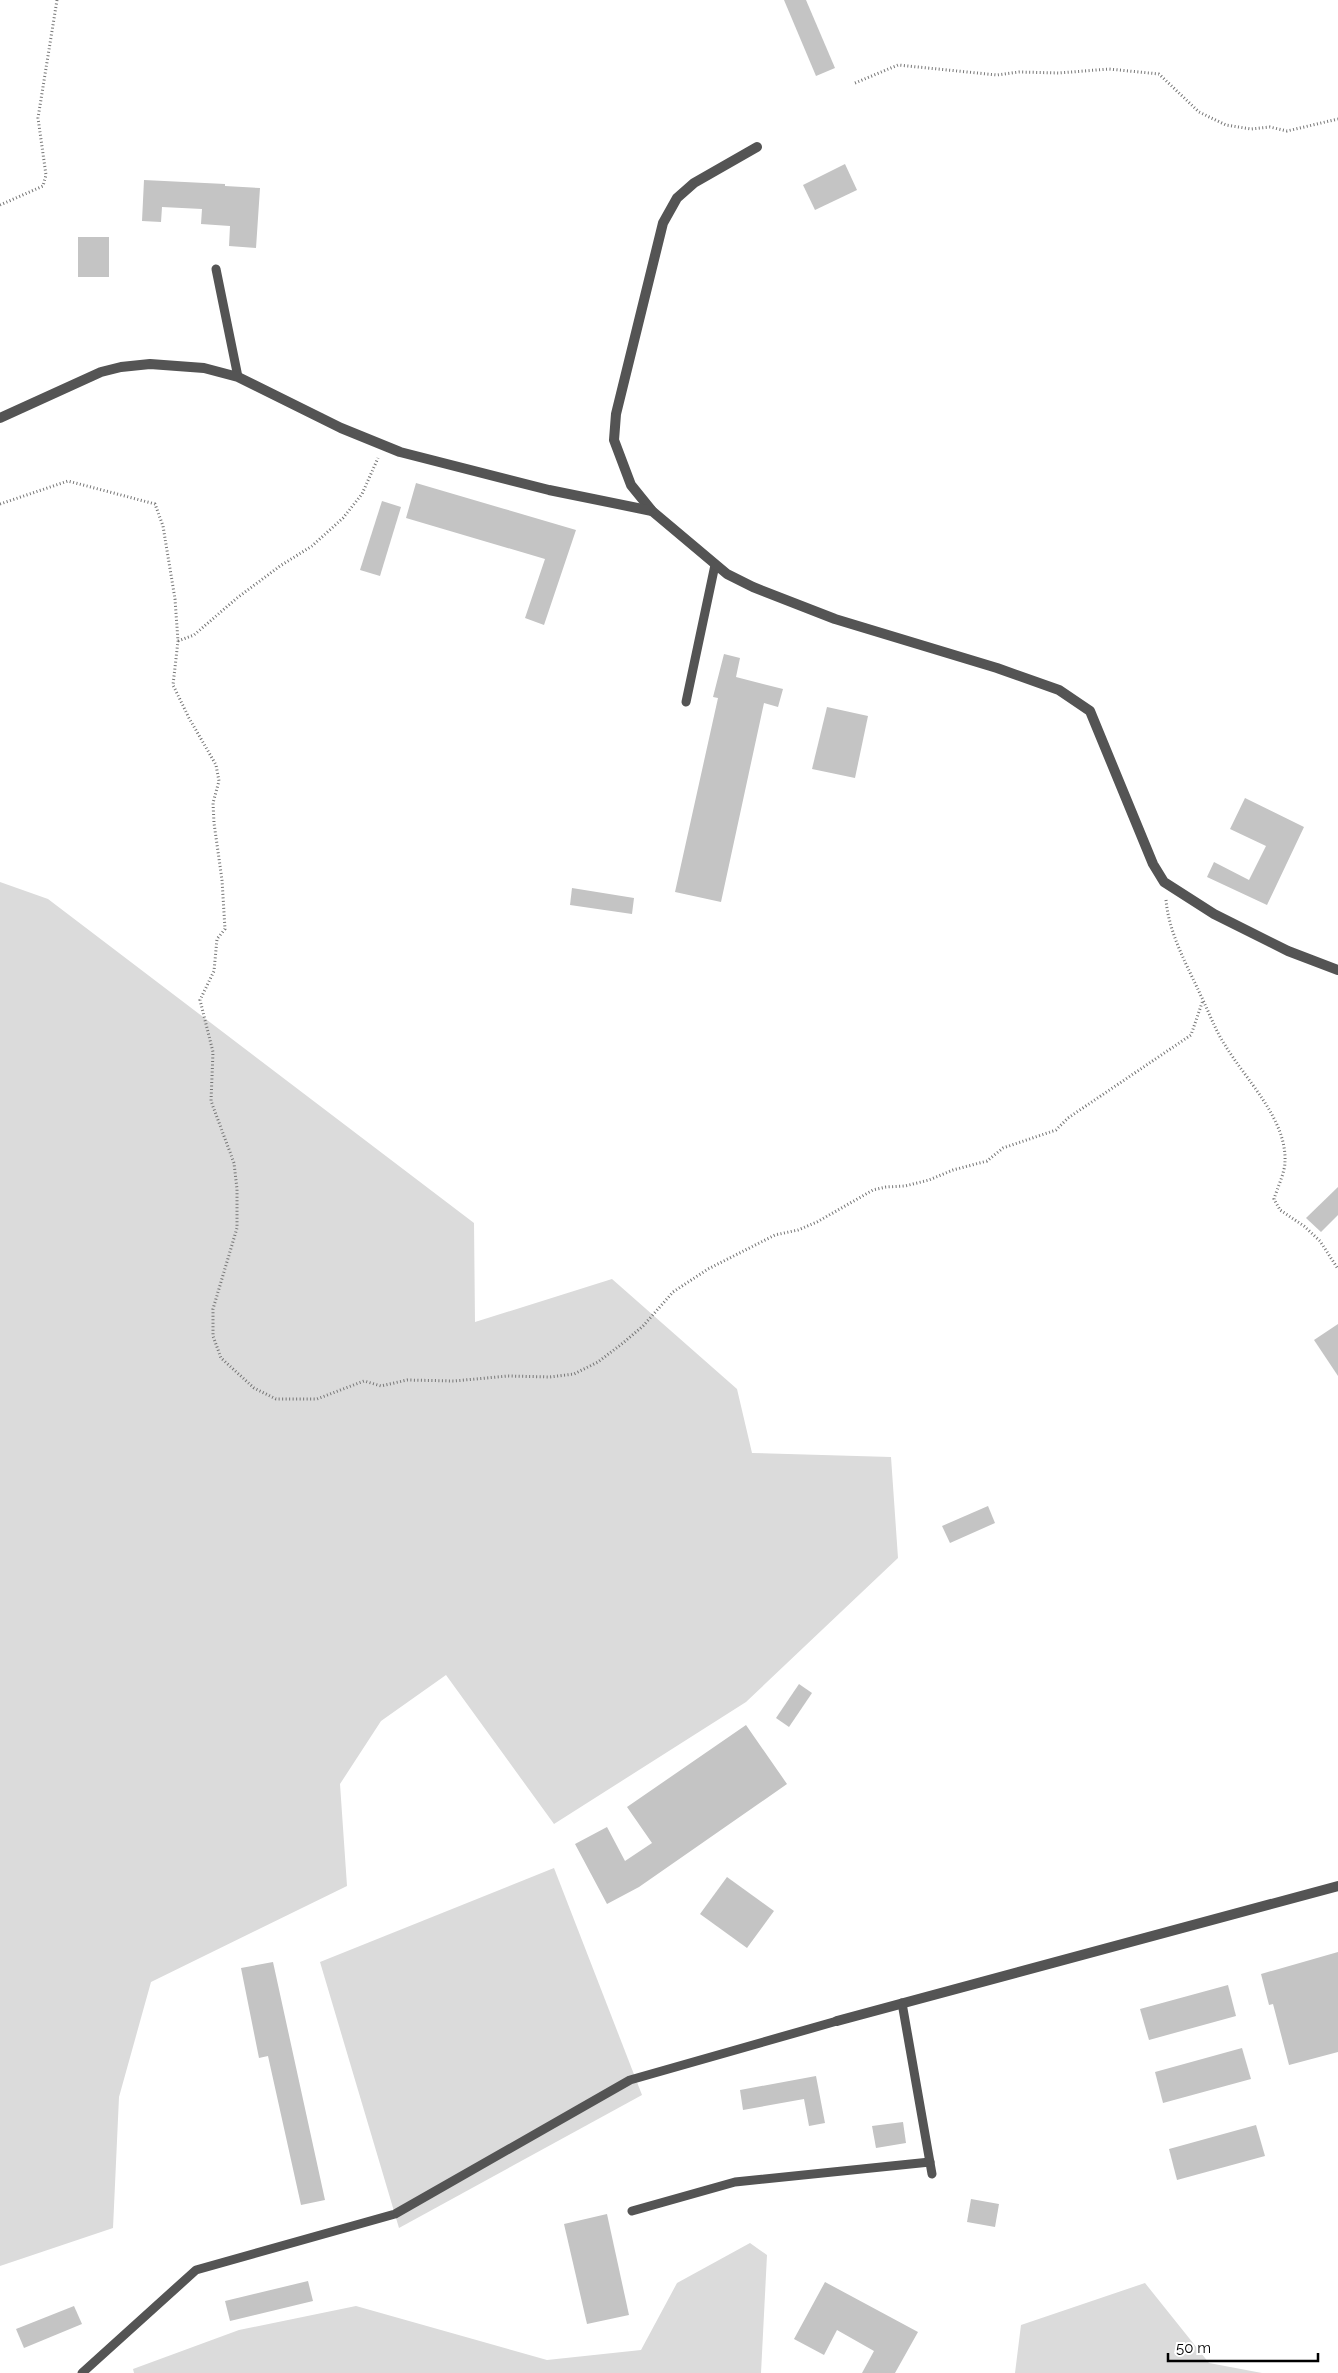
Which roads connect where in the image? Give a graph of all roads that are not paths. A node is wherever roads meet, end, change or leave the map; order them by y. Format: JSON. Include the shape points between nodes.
{"nodes":[{"id":1,"x":757,"y":147,"type":"dead end"},
{"id":2,"x":216,"y":269,"type":"dead end"},
{"id":3,"x":238,"y":377,"type":"junction"},
{"id":4,"x":0,"y":418,"type":"edge"},
{"id":5,"x":652,"y":512,"type":"junction"},
{"id":6,"x":715,"y":565,"type":"junction"},
{"id":7,"x":686,"y":702,"type":"dead end"},
{"id":8,"x":1338,"y":970,"type":"edge"},
{"id":9,"x":1338,"y":1886,"type":"edge"},
{"id":10,"x":902,"y":2003,"type":"junction"},
{"id":11,"x":837,"y":2021,"type":"joint"},
{"id":12,"x":930,"y":2162,"type":"junction"},
{"id":13,"x":932,"y":2174,"type":"dead end"},
{"id":14,"x":632,"y":2211,"type":"dead end"},
{"id":15,"x":82,"y":2373,"type":"edge"}],
"edges":[{"from":1,"to":5,"type":"street","via":[[694,183],[677,198],[663,222],[616,414],[614,440],[631,485]]},
{"from":2,"to":3,"type":"lane"},
{"from":3,"to":4,"type":"street","via":[[204,368],[169,364],[122,366]]},
{"from":3,"to":5,"type":"street","via":[[341,428],[400,452],[548,490]]},
{"from":5,"to":6,"type":"street"},
{"from":6,"to":7,"type":"lane"},
{"from":6,"to":8,"type":"street","via":[[753,587],[827,616],[997,668],[1059,690],[1078,701],[1090,711],[1153,864],[1164,882],[1214,914],[1288,951]]},
{"from":9,"to":10,"type":"street"},
{"from":10,"to":11,"type":"street"},
{"from":10,"to":12,"type":"lane"},
{"from":11,"to":15,"type":"lane","via":[[630,2080],[395,2214],[196,2270]]},
{"from":12,"to":13,"type":"lane"},
{"from":12,"to":14,"type":"lane","via":[[735,2182]]}]}
